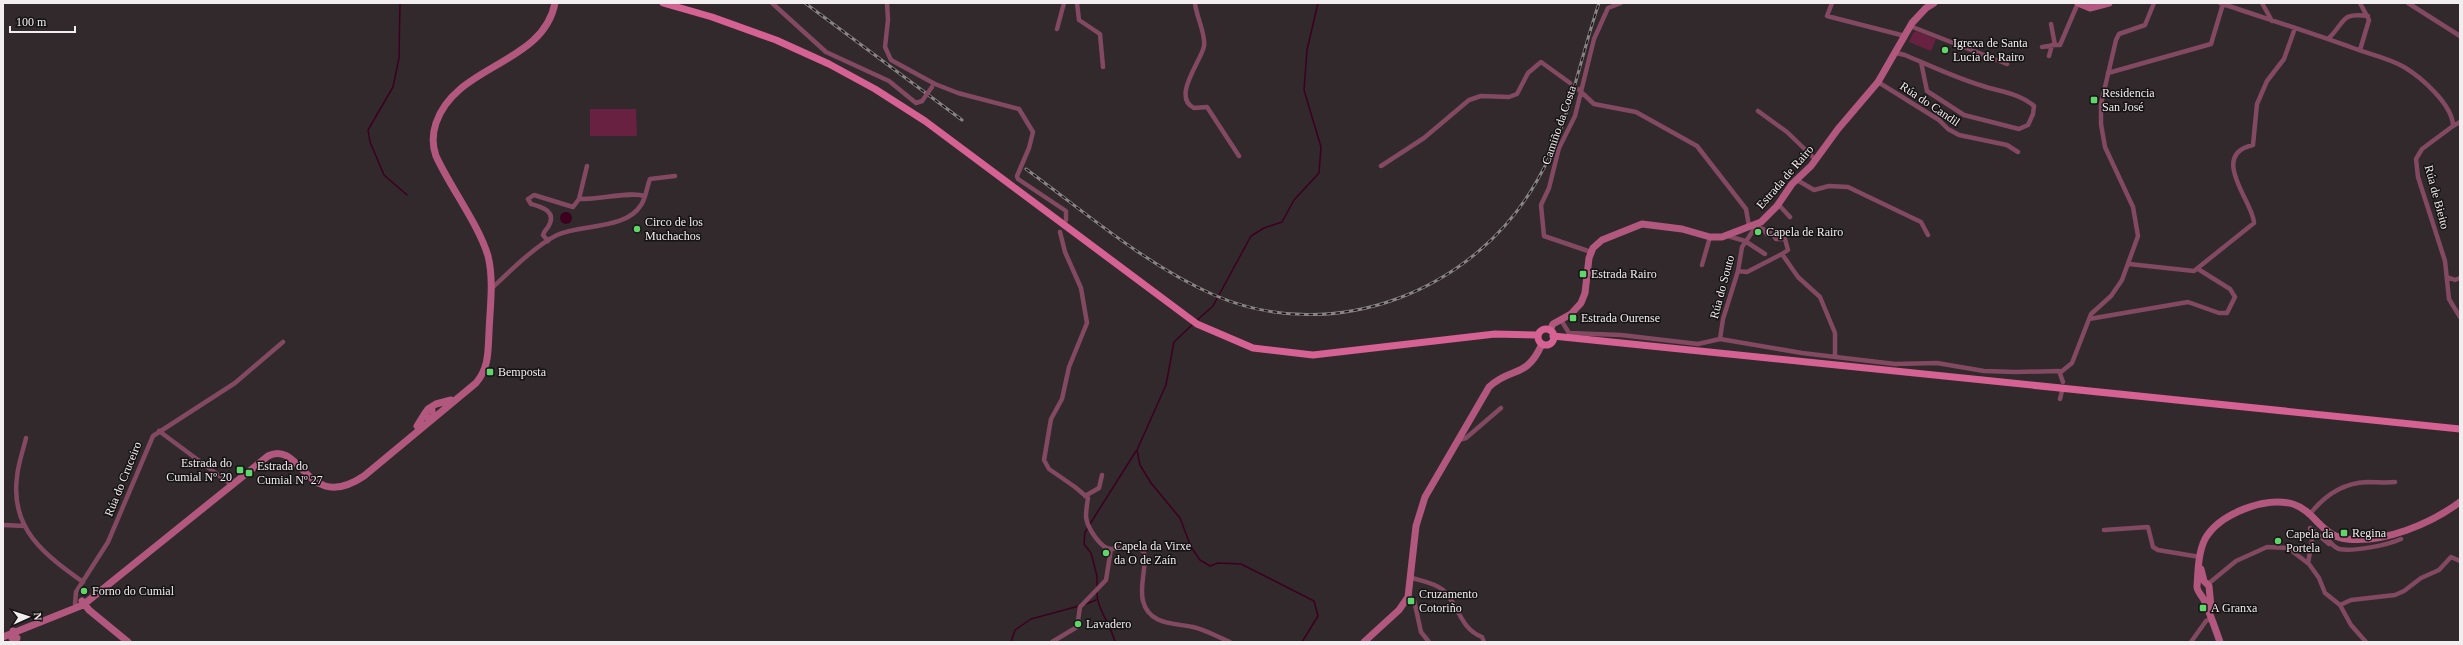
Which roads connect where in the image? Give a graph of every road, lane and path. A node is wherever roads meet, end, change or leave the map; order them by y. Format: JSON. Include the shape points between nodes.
{"nodes":[{"id":1,"x":550,"y":3,"type":"edge"},
{"id":2,"x":555,"y":3,"type":"edge"},
{"id":3,"x":663,"y":3,"type":"edge"},
{"id":4,"x":772,"y":3,"type":"edge"},
{"id":5,"x":887,"y":3,"type":"edge"},
{"id":6,"x":1064,"y":3,"type":"edge"},
{"id":7,"x":1077,"y":3,"type":"edge"},
{"id":8,"x":1194,"y":3,"type":"edge"},
{"id":9,"x":1621,"y":3,"type":"edge"},
{"id":10,"x":1832,"y":3,"type":"edge"},
{"id":11,"x":1934,"y":3,"type":"edge"},
{"id":12,"x":2078,"y":3,"type":"edge"},
{"id":13,"x":2109,"y":3,"type":"edge"},
{"id":14,"x":2154,"y":3,"type":"edge"},
{"id":15,"x":2262,"y":3,"type":"edge"},
{"id":16,"x":2360,"y":3,"type":"edge"},
{"id":17,"x":2408,"y":3,"type":"edge"},
{"id":18,"x":2221,"y":4,"type":"edge"},
{"id":19,"x":2368,"y":16,"type":"junction"},
{"id":20,"x":2272,"y":21,"type":"junction"},
{"id":21,"x":2051,"y":24,"type":"dead end"},
{"id":22,"x":545,"y":25,"type":"junction"},
{"id":23,"x":1910,"y":26,"type":"junction"},
{"id":24,"x":2295,"y":28,"type":"junction"},
{"id":25,"x":1057,"y":29,"type":"dead end"},
{"id":26,"x":1904,"y":36,"type":"junction"},
{"id":27,"x":2460,"y":36,"type":"edge"},
{"id":28,"x":2328,"y":39,"type":"junction"},
{"id":29,"x":2054,"y":45,"type":"junction"},
{"id":30,"x":2042,"y":47,"type":"dead end"},
{"id":31,"x":2360,"y":50,"type":"junction"},
{"id":32,"x":1896,"y":53,"type":"junction"},
{"id":33,"x":2049,"y":56,"type":"dead end"},
{"id":34,"x":1921,"y":62,"type":"junction"},
{"id":35,"x":2006,"y":64,"type":"dead end"},
{"id":36,"x":1103,"y":67,"type":"dead end"},
{"id":37,"x":2108,"y":73,"type":"junction"},
{"id":38,"x":1878,"y":82,"type":"junction"},
{"id":39,"x":1570,"y":83,"type":"dead end"},
{"id":40,"x":933,"y":85,"type":"junction"},
{"id":41,"x":1578,"y":89,"type":"dead end"},
{"id":42,"x":1582,"y":93,"type":"junction"},
{"id":43,"x":1758,"y":111,"type":"dead end"},
{"id":44,"x":2460,"y":122,"type":"edge"},
{"id":45,"x":2453,"y":126,"type":"junction"},
{"id":46,"x":2018,"y":152,"type":"dead end"},
{"id":47,"x":1239,"y":156,"type":"dead end"},
{"id":48,"x":1816,"y":160,"type":"junction"},
{"id":49,"x":587,"y":166,"type":"dead end"},
{"id":50,"x":1381,"y":166,"type":"dead end"},
{"id":51,"x":675,"y":176,"type":"dead end"},
{"id":52,"x":1797,"y":180,"type":"junction"},
{"id":53,"x":644,"y":196,"type":"junction"},
{"id":54,"x":579,"y":199,"type":"junction"},
{"id":55,"x":1778,"y":204,"type":"junction"},
{"id":56,"x":1790,"y":217,"type":"dead end"},
{"id":57,"x":470,"y":220,"type":"junction"},
{"id":58,"x":1066,"y":220,"type":"dead end"},
{"id":59,"x":1754,"y":225,"type":"junction"},
{"id":60,"x":1060,"y":232,"type":"dead end"},
{"id":61,"x":1726,"y":235,"type":"junction"},
{"id":62,"x":1928,"y":235,"type":"dead end"},
{"id":63,"x":1710,"y":237,"type":"junction"},
{"id":64,"x":548,"y":241,"type":"junction"},
{"id":65,"x":1744,"y":241,"type":"junction"},
{"id":66,"x":1591,"y":252,"type":"junction"},
{"id":67,"x":1766,"y":254,"type":"dead end"},
{"id":68,"x":1782,"y":254,"type":"junction"},
{"id":69,"x":2129,"y":264,"type":"junction"},
{"id":70,"x":1702,"y":265,"type":"dead end"},
{"id":71,"x":2198,"y":269,"type":"junction"},
{"id":72,"x":486,"y":270,"type":"junction"},
{"id":73,"x":1738,"y":271,"type":"junction"},
{"id":74,"x":2447,"y":277,"type":"junction"},
{"id":75,"x":2460,"y":278,"type":"edge"},
{"id":76,"x":490,"y":290,"type":"junction"},
{"id":77,"x":489,"y":304,"type":"junction"},
{"id":78,"x":2460,"y":317,"type":"edge"},
{"id":79,"x":1561,"y":320,"type":"junction"},
{"id":80,"x":2089,"y":320,"type":"junction"},
{"id":81,"x":485,"y":333,"type":"junction"},
{"id":82,"x":1552,"y":333,"type":"junction"},
{"id":83,"x":1538,"y":335,"type":"junction"},
{"id":84,"x":1720,"y":339,"type":"junction"},
{"id":85,"x":283,"y":342,"type":"dead end"},
{"id":86,"x":1542,"y":344,"type":"junction"},
{"id":87,"x":484,"y":353,"type":"junction"},
{"id":88,"x":1835,"y":357,"type":"junction"},
{"id":89,"x":2061,"y":372,"type":"junction"},
{"id":90,"x":483,"y":375,"type":"junction"},
{"id":91,"x":2063,"y":382,"type":"dead end"},
{"id":92,"x":2062,"y":391,"type":"dead end"},
{"id":93,"x":461,"y":393,"type":"junction"},
{"id":94,"x":2060,"y":399,"type":"dead end"},
{"id":95,"x":450,"y":403,"type":"junction"},
{"id":96,"x":1501,"y":408,"type":"dead end"},
{"id":97,"x":419,"y":428,"type":"junction"},
{"id":98,"x":2460,"y":429,"type":"edge"},
{"id":99,"x":159,"y":431,"type":"junction"},
{"id":100,"x":26,"y":438,"type":"dead end"},
{"id":101,"x":1459,"y":440,"type":"junction"},
{"id":102,"x":398,"y":444,"type":"junction"},
{"id":103,"x":390,"y":454,"type":"junction"},
{"id":104,"x":378,"y":461,"type":"junction"},
{"id":105,"x":1102,"y":475,"type":"dead end"},
{"id":106,"x":2396,"y":482,"type":"dead end"},
{"id":107,"x":228,"y":483,"type":"junction"},
{"id":108,"x":344,"y":484,"type":"junction"},
{"id":109,"x":330,"y":488,"type":"junction"},
{"id":110,"x":1085,"y":496,"type":"junction"},
{"id":111,"x":2460,"y":502,"type":"edge"},
{"id":112,"x":2310,"y":514,"type":"junction"},
{"id":113,"x":3,"y":525,"type":"edge"},
{"id":114,"x":25,"y":526,"type":"junction"},
{"id":115,"x":2104,"y":530,"type":"dead end"},
{"id":116,"x":2327,"y":533,"type":"junction"},
{"id":117,"x":2401,"y":538,"type":"dead end"},
{"id":118,"x":2333,"y":545,"type":"junction"},
{"id":119,"x":1111,"y":549,"type":"junction"},
{"id":120,"x":2200,"y":559,"type":"junction"},
{"id":121,"x":2460,"y":561,"type":"edge"},
{"id":122,"x":2308,"y":563,"type":"junction"},
{"id":123,"x":1412,"y":578,"type":"junction"},
{"id":124,"x":83,"y":582,"type":"junction"},
{"id":125,"x":2204,"y":586,"type":"junction"},
{"id":126,"x":1408,"y":597,"type":"junction"},
{"id":127,"x":82,"y":603,"type":"junction"},
{"id":128,"x":2340,"y":605,"type":"junction"},
{"id":129,"x":2213,"y":620,"type":"junction"},
{"id":130,"x":11,"y":636,"type":"edge"},
{"id":131,"x":128,"y":642,"type":"edge"},
{"id":132,"x":1052,"y":642,"type":"edge"},
{"id":133,"x":1230,"y":642,"type":"edge"},
{"id":134,"x":1364,"y":642,"type":"edge"},
{"id":135,"x":1429,"y":642,"type":"edge"},
{"id":136,"x":1484,"y":642,"type":"edge"},
{"id":137,"x":2191,"y":642,"type":"edge"},
{"id":138,"x":2220,"y":642,"type":"edge"},
{"id":139,"x":2366,"y":642,"type":"edge"}],
"edges":[{"from":1,"to":22,"type":"street"},
{"from":2,"to":22,"type":"street"},
{"from":3,"to":83,"type":"main road","via":[[776,40],[829,64],[875,89],[925,121],[1197,324],[1253,348],[1313,355],[1495,334]]},
{"from":4,"to":40,"type":"street","bridge":true,"via":[[826,52],[889,81],[916,103],[922,101]]},
{"from":5,"to":40,"type":"street","via":[[885,47],[891,60]]},
{"from":6,"to":25,"type":"street"},
{"from":7,"to":36,"type":"street","via":[[1079,20],[1100,34]]},
{"from":8,"to":47,"type":"street","via":[[1204,45],[1185,92],[1187,100],[1194,108],[1207,107]]},
{"from":9,"to":42,"type":"street","name":"Camiño da Costa","via":[[1608,8],[1602,20],[1594,39]]},
{"from":10,"to":26,"type":"street","via":[[1827,16]]},
{"from":11,"to":23,"type":"street","name":"Estrada de Rairo"},
{"from":12,"to":13,"type":"street","via":[[2090,8]]},
{"from":12,"to":29,"type":"street","via":[[2060,45]]},
{"from":14,"to":37,"type":"street","via":[[2145,25],[2119,34]]},
{"from":15,"to":20,"type":"street"},
{"from":16,"to":19,"type":"street"},
{"from":17,"to":27,"type":"street"},
{"from":18,"to":20,"type":"street"},
{"from":18,"to":37,"type":"street","via":[[2211,44]]},
{"from":19,"to":28,"type":"street","via":[[2345,17]]},
{"from":19,"to":31,"type":"street","via":[[2369,24]]},
{"from":20,"to":24,"type":"street"},
{"from":21,"to":29,"type":"street"},
{"from":22,"to":57,"type":"street","via":[[524,48],[462,86],[448,100],[438,118],[433,138],[434,152]]},
{"from":23,"to":26,"type":"street","name":"Estrada de Rairo"},
{"from":23,"to":35,"type":"street"},
{"from":24,"to":28,"type":"street"},
{"from":24,"to":71,"type":"street","via":[[2284,59],[2267,80],[2257,104],[2253,145],[2243,147],[2235,156],[2237,181],[2254,223]]},
{"from":26,"to":32,"type":"street","name":"Estrada de Rairo"},
{"from":28,"to":31,"type":"street"},
{"from":29,"to":30,"type":"street"},
{"from":29,"to":33,"type":"street"},
{"from":31,"to":45,"type":"street","via":[[2402,66],[2420,78],[2446,107],[2453,119]]},
{"from":32,"to":34,"type":"street"},
{"from":32,"to":38,"type":"street","name":"Estrada de Rairo"},
{"from":34,"to":34,"type":"street","via":[[2027,100],[2034,106],[2028,125],[2019,128],[1964,115],[1927,91]]},
{"from":37,"to":69,"type":"street","via":[[2101,104],[2101,124],[2105,147],[2136,218],[2138,236]]},
{"from":38,"to":46,"type":"street","name":"Rúa do Candil","via":[[1959,135],[2008,145]]},
{"from":38,"to":48,"type":"street","name":"Estrada de Rairo","via":[[1838,129]]},
{"from":39,"to":50,"type":"street","via":[[1541,62],[1528,73],[1517,94],[1509,97],[1481,96],[1469,100],[1418,142]]},
{"from":40,"to":58,"type":"street","via":[[1019,108],[1033,132],[1030,148],[1017,176],[1018,179],[1066,211]]},
{"from":41,"to":42,"type":"street"},
{"from":42,"to":59,"type":"street","via":[[1594,104],[1636,112],[1697,146],[1746,209]]},
{"from":42,"to":66,"type":"street","name":"Camiño da Costa","via":[[1570,130],[1559,148],[1548,188],[1540,205],[1544,236]]},
{"from":43,"to":48,"type":"street","via":[[1787,132]]},
{"from":44,"to":45,"type":"street","name":"Rúa de Bieito"},
{"from":45,"to":74,"type":"street","name":"Rúa de Bieito","via":[[2422,149],[2416,159],[2418,176],[2446,261]]},
{"from":48,"to":52,"type":"street","name":"Estrada de Rairo"},
{"from":49,"to":54,"type":"street"},
{"from":51,"to":53,"type":"street","via":[[650,179]]},
{"from":52,"to":55,"type":"street","name":"Estrada de Rairo"},
{"from":52,"to":62,"type":"street","via":[[1814,190],[1829,186],[1848,187],[1875,198],[1891,209],[1921,222]]},
{"from":53,"to":54,"type":"street","via":[[635,193],[609,198]]},
{"from":53,"to":64,"type":"street","via":[[641,205],[626,217],[605,226],[566,232]]},
{"from":54,"to":64,"type":"street","via":[[573,207],[534,195],[528,198],[531,204],[546,208],[550,214],[550,224],[543,235]]},
{"from":55,"to":56,"type":"street"},
{"from":55,"to":59,"type":"street","name":"Estrada de Rairo"},
{"from":57,"to":72,"type":"street"},
{"from":57,"to":76,"type":"street","via":[[487,254]]},
{"from":59,"to":61,"type":"street","name":"Estrada de Rairo"},
{"from":59,"to":65,"type":"street"},
{"from":59,"to":68,"type":"street","via":[[1767,234],[1772,233],[1776,239],[1785,239],[1788,250]]},
{"from":60,"to":110,"type":"street","via":[[1065,252],[1081,288],[1087,323],[1069,367],[1062,398],[1051,419],[1044,460],[1054,474]]},
{"from":61,"to":63,"type":"street","name":"Estrada de Rairo"},
{"from":61,"to":65,"type":"street"},
{"from":63,"to":66,"type":"street","name":"Estrada de Rairo","via":[[1682,229],[1642,224],[1602,240]]},
{"from":63,"to":70,"type":"street"},
{"from":64,"to":76,"type":"street"},
{"from":65,"to":67,"type":"street"},
{"from":65,"to":73,"type":"street","name":"Rúa do Souto"},
{"from":66,"to":79,"type":"street","via":[[1583,300],[1574,312]]},
{"from":68,"to":73,"type":"street","via":[[1747,272]]},
{"from":68,"to":88,"type":"street","via":[[1798,277],[1820,297],[1835,333]]},
{"from":69,"to":71,"type":"street","via":[[2187,271]]},
{"from":69,"to":80,"type":"street","via":[[2116,290],[2094,310]]},
{"from":71,"to":80,"type":"street","via":[[2230,289],[2235,297],[2227,313],[2188,302]]},
{"from":72,"to":76,"type":"street"},
{"from":72,"to":81,"type":"street"},
{"from":73,"to":84,"type":"street","name":"Rúa do Souto","via":[[1723,319]]},
{"from":74,"to":75,"type":"street","via":[[2455,280]]},
{"from":74,"to":78,"type":"street","name":"Rúa de Bieito","via":[[2449,299]]},
{"from":76,"to":77,"type":"street"},
{"from":77,"to":81,"type":"street"},
{"from":77,"to":90,"type":"street","via":[[488,360]]},
{"from":79,"to":82,"type":"street","via":[[1554,324]]},
{"from":79,"to":84,"type":"street","via":[[1569,333],[1698,344]]},
{"from":80,"to":89,"type":"street","via":[[2072,363]]},
{"from":81,"to":87,"type":"street"},
{"from":82,"to":83,"type":"main road","via":[[1541,330]]},
{"from":82,"to":86,"type":"main road","via":[[1550,343]]},
{"from":82,"to":98,"type":"main road"},
{"from":83,"to":86,"type":"main road"},
{"from":84,"to":88,"type":"street"},
{"from":85,"to":99,"type":"street","name":"Rúa do Cruceiro","via":[[235,383]]},
{"from":86,"to":101,"type":"street","via":[[1532,364],[1495,381]]},
{"from":87,"to":90,"type":"street","via":[[486,359]]},
{"from":87,"to":93,"type":"street","via":[[479,373]]},
{"from":88,"to":89,"type":"street","via":[[1895,364],[1937,363],[1989,371]]},
{"from":89,"to":91,"type":"street"},
{"from":90,"to":93,"type":"street"},
{"from":90,"to":95,"type":"street","via":[[474,386]]},
{"from":92,"to":94,"type":"street"},
{"from":93,"to":95,"type":"street"},
{"from":95,"to":97,"type":"street"},
{"from":95,"to":97,"type":"street","via":[[430,414]]},
{"from":96,"to":101,"type":"street","via":[[1466,438]]},
{"from":97,"to":102,"type":"street"},
{"from":97,"to":103,"type":"street"},
{"from":99,"to":107,"type":"street"},
{"from":99,"to":124,"type":"street","name":"Rúa do Cruceiro","via":[[148,443],[105,548]]},
{"from":100,"to":114,"type":"street","via":[[16,487],[17,503]]},
{"from":101,"to":123,"type":"street","via":[[1429,488],[1418,514]]},
{"from":102,"to":103,"type":"street"},
{"from":102,"to":104,"type":"street"},
{"from":103,"to":104,"type":"street"},
{"from":103,"to":109,"type":"street","via":[[354,482],[344,487]]},
{"from":104,"to":108,"type":"street"},
{"from":105,"to":110,"type":"street","via":[[1099,488]]},
{"from":106,"to":112,"type":"street","via":[[2366,482],[2334,490]]},
{"from":107,"to":108,"type":"street","via":[[259,458],[277,449],[288,452],[321,482]]},
{"from":107,"to":127,"type":"street"},
{"from":108,"to":109,"type":"street"},
{"from":109,"to":127,"type":"street","via":[[313,480],[286,456],[270,455]]},
{"from":110,"to":119,"type":"street","via":[[1088,498],[1086,518],[1089,528],[1104,547]]},
{"from":111,"to":116,"type":"street","via":[[2428,521],[2388,535],[2349,540]]},
{"from":112,"to":116,"type":"street"},
{"from":112,"to":120,"type":"street","via":[[2286,503],[2239,511],[2212,529],[2203,544]]},
{"from":113,"to":114,"type":"street"},
{"from":114,"to":124,"type":"street","via":[[40,550]]},
{"from":115,"to":120,"type":"street","via":[[2148,527],[2153,547]]},
{"from":116,"to":118,"type":"street","via":[[2326,536]]},
{"from":117,"to":118,"type":"street","via":[[2389,544],[2370,547],[2339,549]]},
{"from":118,"to":122,"type":"street","via":[[2310,528],[2312,541]]},
{"from":119,"to":132,"type":"street","via":[[1106,580],[1080,607],[1076,627]]},
{"from":119,"to":133,"type":"street","via":[[1129,546],[1144,552],[1146,560],[1141,587],[1143,602],[1155,619],[1205,631]]},
{"from":120,"to":125,"type":"street"},
{"from":121,"to":128,"type":"street","via":[[2456,557],[2451,557],[2439,570],[2395,595],[2351,600]]},
{"from":122,"to":125,"type":"street","via":[[2288,548],[2267,547],[2236,561]]},
{"from":122,"to":128,"type":"street","via":[[2319,578],[2325,593]]},
{"from":123,"to":126,"type":"street"},
{"from":123,"to":136,"type":"street","via":[[1445,591],[1468,629],[1475,635],[1482,636]]},
{"from":124,"to":127,"type":"street","name":"Rúa do Cruceiro","via":[[74,596]]},
{"from":125,"to":129,"type":"street"},
{"from":126,"to":134,"type":"street","via":[[1400,610]]},
{"from":126,"to":135,"type":"street","via":[[1414,600],[1421,632]]},
{"from":127,"to":130,"type":"street"},
{"from":127,"to":130,"type":"street","via":[[37,620]]},
{"from":127,"to":131,"type":"street"},
{"from":128,"to":139,"type":"street","via":[[2351,625]]},
{"from":129,"to":137,"type":"street","via":[[2206,621]]},
{"from":129,"to":138,"type":"street"}]}
